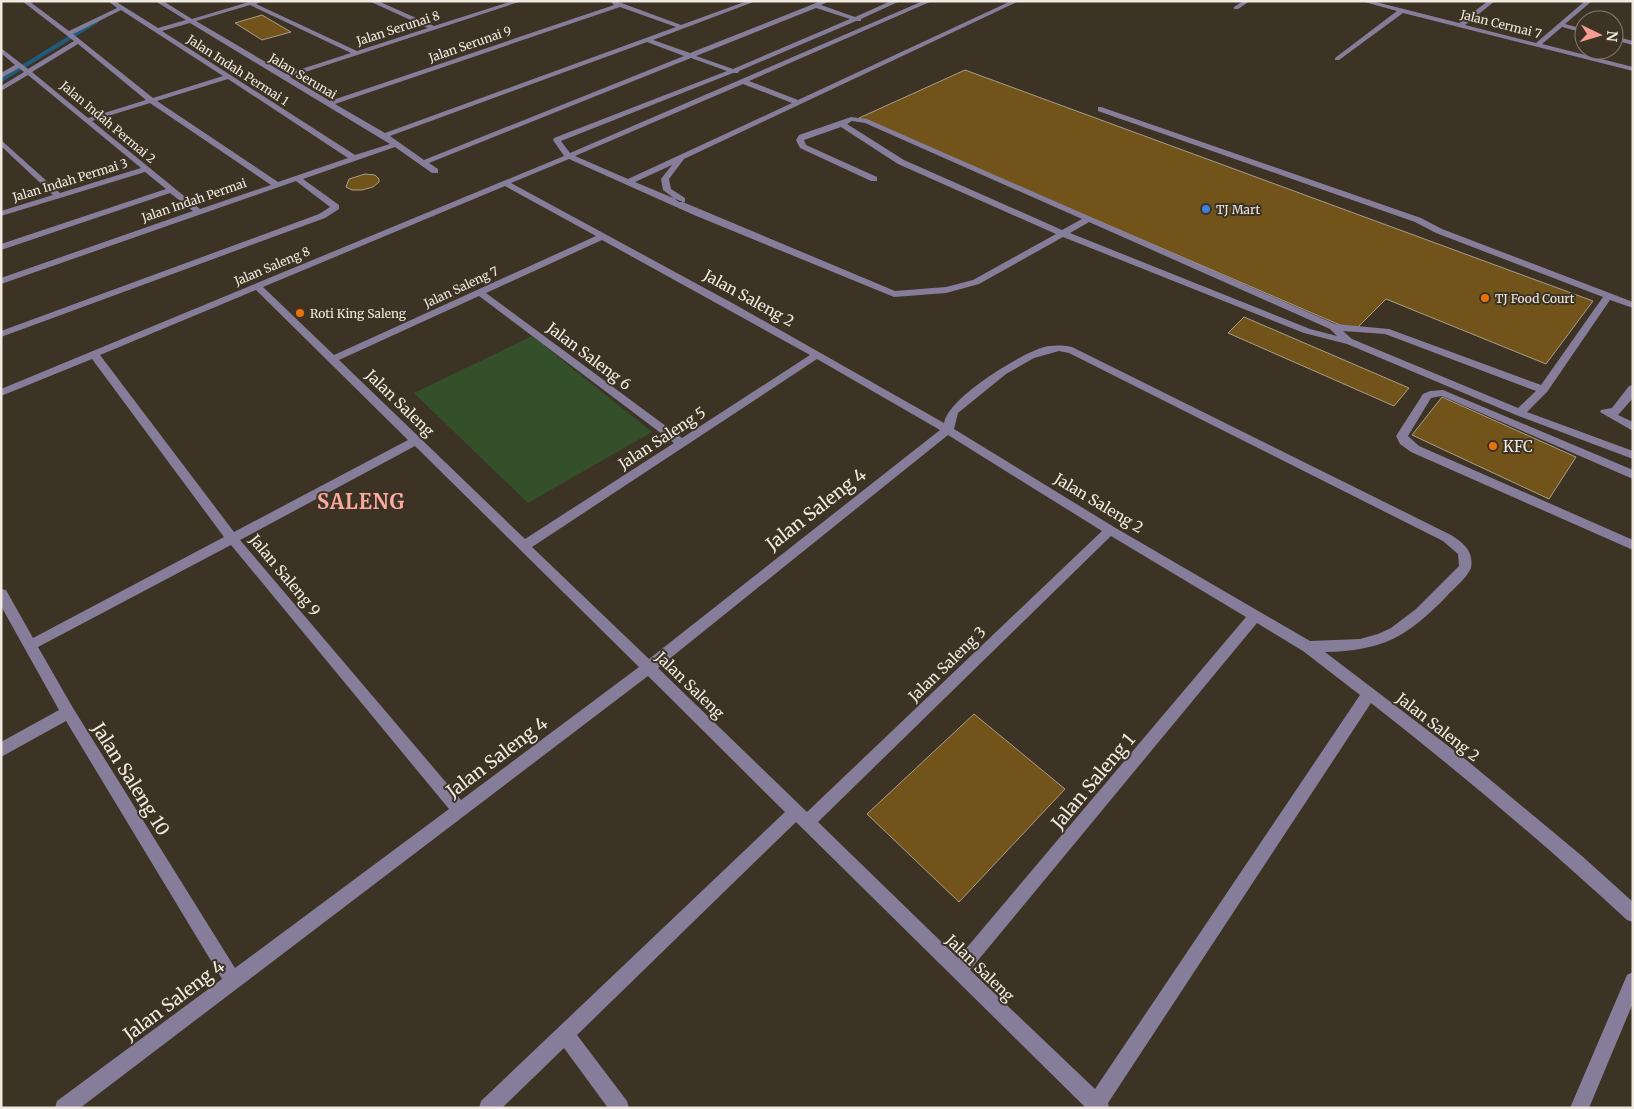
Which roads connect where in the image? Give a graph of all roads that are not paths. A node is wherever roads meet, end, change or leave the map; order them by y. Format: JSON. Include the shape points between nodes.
{"nodes":[{"id":1,"x":25,"y":1,"type":"edge"},
{"id":2,"x":111,"y":1,"type":"edge"},
{"id":3,"x":158,"y":1,"type":"edge"},
{"id":4,"x":260,"y":1,"type":"edge"},
{"id":5,"x":372,"y":1,"type":"edge"},
{"id":6,"x":492,"y":1,"type":"edge"},
{"id":7,"x":519,"y":1,"type":"edge"},
{"id":8,"x":610,"y":1,"type":"edge"},
{"id":9,"x":804,"y":1,"type":"edge"},
{"id":10,"x":827,"y":1,"type":"edge"},
{"id":11,"x":897,"y":1,"type":"edge"},
{"id":12,"x":929,"y":1,"type":"edge"},
{"id":13,"x":1016,"y":1,"type":"edge"},
{"id":14,"x":1248,"y":1,"type":"edge"},
{"id":15,"x":1364,"y":1,"type":"edge"},
{"id":16,"x":1399,"y":1,"type":"edge"},
{"id":17,"x":1492,"y":1,"type":"edge"},
{"id":18,"x":1589,"y":1,"type":"edge"},
{"id":19,"x":747,"y":2,"type":"edge"},
{"id":20,"x":252,"y":4,"type":"junction"},
{"id":21,"x":619,"y":5,"type":"junction"},
{"id":22,"x":504,"y":6,"type":"junction"},
{"id":23,"x":816,"y":6,"type":"junction"},
{"id":24,"x":120,"y":8,"type":"junction"},
{"id":25,"x":1236,"y":8,"type":"dead end"},
{"id":26,"x":1389,"y":8,"type":"junction"},
{"id":27,"x":1401,"y":11,"type":"junction"},
{"id":28,"x":855,"y":19,"type":"junction"},
{"id":29,"x":191,"y":21,"type":"junction"},
{"id":30,"x":873,"y":25,"type":"junction"},
{"id":31,"x":1560,"y":25,"type":"junction"},
{"id":32,"x":1460,"y":26,"type":"junction"},
{"id":33,"x":433,"y":28,"type":"junction"},
{"id":34,"x":681,"y":28,"type":"junction"},
{"id":35,"x":1574,"y":28,"type":"edge"},
{"id":36,"x":156,"y":31,"type":"junction"},
{"id":37,"x":69,"y":34,"type":"junction"},
{"id":38,"x":646,"y":40,"type":"junction"},
{"id":39,"x":78,"y":42,"type":"junction"},
{"id":40,"x":1537,"y":45,"type":"junction"},
{"id":41,"x":1,"y":50,"type":"edge"},
{"id":42,"x":356,"y":54,"type":"junction"},
{"id":43,"x":689,"y":56,"type":"junction"},
{"id":44,"x":1337,"y":59,"type":"dead end"},
{"id":45,"x":20,"y":65,"type":"junction"},
{"id":46,"x":1633,"y":69,"type":"edge"},
{"id":47,"x":29,"y":71,"type":"junction"},
{"id":48,"x":732,"y":71,"type":"junction"},
{"id":49,"x":1,"y":76,"type":"edge"},
{"id":50,"x":228,"y":77,"type":"junction"},
{"id":51,"x":284,"y":77,"type":"junction"},
{"id":52,"x":752,"y":77,"type":"junction"},
{"id":53,"x":742,"y":81,"type":"junction"},
{"id":54,"x":1,"y":89,"type":"edge"},
{"id":55,"x":152,"y":100,"type":"junction"},
{"id":56,"x":799,"y":103,"type":"junction"},
{"id":57,"x":328,"y":104,"type":"junction"},
{"id":58,"x":1101,"y":108,"type":"dead end"},
{"id":59,"x":88,"y":120,"type":"junction"},
{"id":60,"x":842,"y":124,"type":"junction"},
{"id":61,"x":384,"y":136,"type":"junction"},
{"id":62,"x":1,"y":142,"type":"edge"},
{"id":63,"x":396,"y":144,"type":"junction"},
{"id":64,"x":686,"y":155,"type":"junction"},
{"id":65,"x":568,"y":156,"type":"junction"},
{"id":66,"x":354,"y":158,"type":"junction"},
{"id":67,"x":422,"y":163,"type":"junction"},
{"id":68,"x":147,"y":169,"type":"junction"},
{"id":69,"x":435,"y":172,"type":"dead end"},
{"id":70,"x":296,"y":178,"type":"junction"},
{"id":71,"x":874,"y":179,"type":"dead end"},
{"id":72,"x":629,"y":182,"type":"junction"},
{"id":73,"x":505,"y":183,"type":"junction"},
{"id":74,"x":277,"y":185,"type":"junction"},
{"id":75,"x":173,"y":190,"type":"junction"},
{"id":76,"x":59,"y":197,"type":"junction"},
{"id":77,"x":199,"y":212,"type":"junction"},
{"id":78,"x":697,"y":213,"type":"junction"},
{"id":79,"x":1,"y":214,"type":"edge"},
{"id":80,"x":1088,"y":219,"type":"junction"},
{"id":81,"x":1063,"y":233,"type":"junction"},
{"id":82,"x":601,"y":236,"type":"junction"},
{"id":83,"x":1,"y":247,"type":"edge"},
{"id":84,"x":1,"y":281,"type":"edge"},
{"id":85,"x":257,"y":286,"type":"junction"},
{"id":86,"x":479,"y":292,"type":"junction"},
{"id":87,"x":1609,"y":295,"type":"junction"},
{"id":88,"x":1633,"y":305,"type":"edge"},
{"id":89,"x":1334,"y":328,"type":"junction"},
{"id":90,"x":1,"y":334,"type":"edge"},
{"id":91,"x":1351,"y":342,"type":"junction"},
{"id":92,"x":94,"y":354,"type":"junction"},
{"id":93,"x":817,"y":355,"type":"junction"},
{"id":94,"x":332,"y":360,"type":"junction"},
{"id":95,"x":1633,"y":388,"type":"edge"},
{"id":96,"x":1543,"y":390,"type":"junction"},
{"id":97,"x":1,"y":393,"type":"edge"},
{"id":98,"x":1520,"y":413,"type":"junction"},
{"id":99,"x":1633,"y":428,"type":"edge"},
{"id":100,"x":948,"y":430,"type":"junction"},
{"id":101,"x":416,"y":441,"type":"junction"},
{"id":102,"x":682,"y":443,"type":"junction"},
{"id":103,"x":1633,"y":455,"type":"edge"},
{"id":104,"x":1633,"y":475,"type":"edge"},
{"id":105,"x":1110,"y":530,"type":"junction"},
{"id":106,"x":232,"y":538,"type":"junction"},
{"id":107,"x":1633,"y":545,"type":"edge"},
{"id":108,"x":524,"y":546,"type":"junction"},
{"id":109,"x":1,"y":594,"type":"edge"},
{"id":110,"x":1255,"y":616,"type":"junction"},
{"id":111,"x":29,"y":646,"type":"junction"},
{"id":112,"x":1308,"y":647,"type":"junction"},
{"id":113,"x":648,"y":668,"type":"junction"},
{"id":114,"x":1369,"y":694,"type":"junction"},
{"id":115,"x":68,"y":712,"type":"junction"},
{"id":116,"x":1,"y":750,"type":"edge"},
{"id":117,"x":459,"y":810,"type":"junction"},
{"id":118,"x":802,"y":817,"type":"junction"},
{"id":119,"x":1633,"y":914,"type":"edge"},
{"id":120,"x":959,"y":970,"type":"junction"},
{"id":121,"x":1633,"y":980,"type":"edge"},
{"id":122,"x":233,"y":981,"type":"junction"},
{"id":123,"x":565,"y":1034,"type":"junction"},
{"id":124,"x":1098,"y":1106,"type":"edge"},
{"id":125,"x":64,"y":1108,"type":"edge"},
{"id":126,"x":488,"y":1108,"type":"edge"},
{"id":127,"x":620,"y":1108,"type":"edge"},
{"id":128,"x":1578,"y":1108,"type":"edge"}],
"edges":[{"from":1,"to":37,"type":"street"},
{"from":2,"to":24,"type":"street","name":"Jalan Indah Permai 1"},
{"from":3,"to":29,"type":"street","name":"Jalan Serunai"},
{"from":4,"to":20,"type":"street"},
{"from":5,"to":33,"type":"street"},
{"from":6,"to":22,"type":"street"},
{"from":7,"to":22,"type":"street","name":"Jalan Serunai 8"},
{"from":8,"to":21,"type":"street"},
{"from":9,"to":23,"type":"street"},
{"from":10,"to":23,"type":"street"},
{"from":11,"to":28,"type":"street"},
{"from":12,"to":30,"type":"street","name":"Jalan Saleng 8"},
{"from":13,"to":56,"type":"street"},
{"from":14,"to":25,"type":"street"},
{"from":15,"to":26,"type":"street","name":"Jalan Cermai 7"},
{"from":16,"to":26,"type":"street"},
{"from":17,"to":32,"type":"street"},
{"from":18,"to":31,"type":"street"},
{"from":19,"to":34,"type":"street"},
{"from":20,"to":29,"type":"street"},
{"from":20,"to":42,"type":"street"},
{"from":21,"to":34,"type":"street"},
{"from":21,"to":57,"type":"street","name":"Jalan Serunai 9"},
{"from":22,"to":33,"type":"street","name":"Jalan Serunai 8"},
{"from":23,"to":28,"type":"street"},
{"from":23,"to":43,"type":"street"},
{"from":24,"to":36,"type":"street","name":"Jalan Indah Permai 1"},
{"from":24,"to":37,"type":"street"},
{"from":26,"to":27,"type":"street","name":"Jalan Cermai 7"},
{"from":27,"to":32,"type":"street","name":"Jalan Cermai 7"},
{"from":27,"to":44,"type":"street"},
{"from":28,"to":30,"type":"street"},
{"from":28,"to":48,"type":"street"},
{"from":29,"to":36,"type":"street"},
{"from":29,"to":51,"type":"street","name":"Jalan Serunai"},
{"from":30,"to":52,"type":"street","name":"Jalan Saleng 8"},
{"from":31,"to":35,"type":"street"},
{"from":31,"to":40,"type":"street"},
{"from":32,"to":40,"type":"street","name":"Jalan Cermai 7"},
{"from":33,"to":42,"type":"street","name":"Jalan Serunai 8"},
{"from":34,"to":38,"type":"street"},
{"from":36,"to":50,"type":"street","name":"Jalan Indah Permai 1"},
{"from":37,"to":39,"type":"street"},
{"from":38,"to":43,"type":"street"},
{"from":38,"to":61,"type":"street"},
{"from":39,"to":47,"type":"street"},
{"from":39,"to":55,"type":"street"},
{"from":40,"to":46,"type":"street","name":"Jalan Cermai 7"},
{"from":41,"to":45,"type":"street","name":"Jalan Indah Permai 2"},
{"from":42,"to":51,"type":"street","name":"Jalan Serunai 8"},
{"from":43,"to":48,"type":"street"},
{"from":43,"to":67,"type":"street"},
{"from":45,"to":47,"type":"street","name":"Jalan Indah Permai 2"},
{"from":45,"to":49,"type":"street"},
{"from":47,"to":54,"type":"street"},
{"from":47,"to":59,"type":"street","name":"Jalan Indah Permai 2"},
{"from":48,"to":52,"type":"street"},
{"from":48,"to":65,"type":"street","via":[[557,140]]},
{"from":50,"to":55,"type":"street"},
{"from":50,"to":66,"type":"street","name":"Jalan Indah Permai 1"},
{"from":51,"to":57,"type":"street","name":"Jalan Serunai"},
{"from":52,"to":53,"type":"street","name":"Jalan Saleng 8"},
{"from":53,"to":56,"type":"street"},
{"from":53,"to":65,"type":"street","name":"Jalan Saleng 8"},
{"from":55,"to":59,"type":"street"},
{"from":55,"to":74,"type":"street"},
{"from":56,"to":64,"type":"street"},
{"from":57,"to":61,"type":"street","name":"Jalan Serunai"},
{"from":58,"to":87,"type":"street","via":[[1410,217]]},
{"from":59,"to":68,"type":"street","name":"Jalan Indah Permai 2"},
{"from":60,"to":71,"type":"street","via":[[810,133],[800,140],[803,146]]},
{"from":60,"to":80,"type":"street","via":[[850,118],[867,121]]},
{"from":60,"to":81,"type":"street","via":[[901,162]]},
{"from":61,"to":63,"type":"street","name":"Jalan Serunai"},
{"from":62,"to":76,"type":"street"},
{"from":63,"to":66,"type":"street","name":"Jalan Indah Permai"},
{"from":63,"to":67,"type":"street","name":"Jalan Serunai"},
{"from":64,"to":72,"type":"street"},
{"from":64,"to":78,"type":"street","via":[[665,179],[667,190]]},
{"from":65,"to":72,"type":"street"},
{"from":65,"to":73,"type":"street","name":"Jalan Saleng 8"},
{"from":66,"to":70,"type":"street","name":"Jalan Indah Permai"},
{"from":67,"to":69,"type":"street","name":"Jalan Serunai"},
{"from":68,"to":75,"type":"street","name":"Jalan Indah Permai 2"},
{"from":68,"to":76,"type":"street","name":"Jalan Indah Permai 3"},
{"from":70,"to":74,"type":"street","name":"Jalan Indah Permai"},
{"from":70,"to":90,"type":"street","via":[[336,207],[322,216]]},
{"from":72,"to":78,"type":"street"},
{"from":73,"to":82,"type":"street","name":"Jalan Saleng 2"},
{"from":73,"to":85,"type":"street","name":"Jalan Saleng 8"},
{"from":74,"to":77,"type":"street","name":"Jalan Indah Permai"},
{"from":75,"to":77,"type":"street","name":"Jalan Indah Permai 2"},
{"from":75,"to":83,"type":"street"},
{"from":76,"to":79,"type":"street","name":"Jalan Indah Permai 3"},
{"from":77,"to":84,"type":"street","name":"Jalan Indah Permai"},
{"from":78,"to":81,"type":"street","via":[[894,294],[946,290],[976,282]]},
{"from":80,"to":81,"type":"street"},
{"from":80,"to":89,"type":"street"},
{"from":81,"to":91,"type":"street","via":[[1307,331]]},
{"from":82,"to":86,"type":"street","name":"Jalan Saleng 7"},
{"from":82,"to":93,"type":"street","name":"Jalan Saleng 2"},
{"from":85,"to":92,"type":"street","name":"Jalan Saleng 8"},
{"from":85,"to":94,"type":"street","name":"Jalan Saleng"},
{"from":86,"to":94,"type":"street","name":"Jalan Saleng 7"},
{"from":86,"to":102,"type":"street","name":"Jalan Saleng 6"},
{"from":87,"to":88,"type":"street"},
{"from":87,"to":96,"type":"street"},
{"from":89,"to":91,"type":"street"},
{"from":89,"to":96,"type":"street","via":[[1386,331]]},
{"from":91,"to":98,"type":"street"},
{"from":92,"to":97,"type":"street","name":"Jalan Saleng 8"},
{"from":92,"to":106,"type":"street","name":"Jalan Saleng 9"},
{"from":93,"to":100,"type":"street","name":"Jalan Saleng 2"},
{"from":93,"to":102,"type":"street","name":"Jalan Saleng 5"},
{"from":94,"to":101,"type":"street","name":"Jalan Saleng"},
{"from":95,"to":99,"type":"street","via":[[1615,412],[1605,412]]},
{"from":96,"to":98,"type":"street"},
{"from":98,"to":103,"type":"street"},
{"from":100,"to":105,"type":"street","name":"Jalan Saleng 2"},
{"from":100,"to":112,"type":"street","via":[[952,414],[1009,367],[1046,351],[1066,348],[1447,538],[1464,553],[1467,561],[1464,568],[1424,610],[1397,631],[1368,643]]},
{"from":100,"to":113,"type":"street","name":"Jalan Saleng 4"},
{"from":101,"to":106,"type":"street"},
{"from":101,"to":108,"type":"street","name":"Jalan Saleng"},
{"from":102,"to":108,"type":"street","name":"Jalan Saleng 5"},
{"from":104,"to":107,"type":"street","via":[[1443,393],[1427,396],[1402,436],[1415,449]]},
{"from":105,"to":110,"type":"street","name":"Jalan Saleng 2"},
{"from":105,"to":118,"type":"street","name":"Jalan Saleng 3"},
{"from":106,"to":111,"type":"street"},
{"from":106,"to":117,"type":"street","name":"Jalan Saleng 9"},
{"from":108,"to":113,"type":"street","name":"Jalan Saleng"},
{"from":109,"to":111,"type":"street","name":"Jalan Saleng 10"},
{"from":110,"to":112,"type":"street","name":"Jalan Saleng 2"},
{"from":110,"to":120,"type":"street","name":"Jalan Saleng 1"},
{"from":111,"to":115,"type":"street","name":"Jalan Saleng 10"},
{"from":112,"to":114,"type":"street","name":"Jalan Saleng 2"},
{"from":113,"to":117,"type":"street","name":"Jalan Saleng 4"},
{"from":113,"to":118,"type":"street","name":"Jalan Saleng"},
{"from":114,"to":119,"type":"street","name":"Jalan Saleng 2","via":[[1459,763]]},
{"from":114,"to":124,"type":"street"},
{"from":115,"to":116,"type":"street"},
{"from":115,"to":122,"type":"street","name":"Jalan Saleng 10"},
{"from":117,"to":122,"type":"street","name":"Jalan Saleng 4"},
{"from":118,"to":120,"type":"street","name":"Jalan Saleng"},
{"from":118,"to":123,"type":"street","name":"Jalan Saleng 3"},
{"from":120,"to":124,"type":"street","name":"Jalan Saleng"},
{"from":121,"to":128,"type":"street"},
{"from":122,"to":125,"type":"street","name":"Jalan Saleng 4"},
{"from":123,"to":126,"type":"street","name":"Jalan Saleng 3"},
{"from":123,"to":127,"type":"street"}]}
